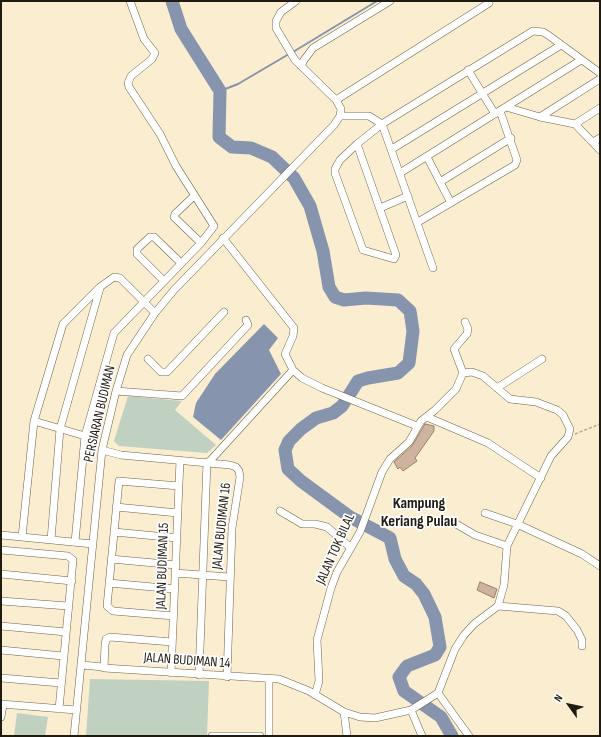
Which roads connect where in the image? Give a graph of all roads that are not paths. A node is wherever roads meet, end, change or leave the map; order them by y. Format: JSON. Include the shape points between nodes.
{"nodes":[{"id":1,"x":130,"y":1,"type":"edge"},
{"id":2,"x":296,"y":1,"type":"edge"},
{"id":3,"x":390,"y":1,"type":"edge"},
{"id":4,"x":489,"y":3,"type":"dead end"},
{"id":5,"x":561,"y":45,"type":"junction"},
{"id":6,"x":581,"y":60,"type":"junction"},
{"id":7,"x":301,"y":66,"type":"junction"},
{"id":8,"x":468,"y":70,"type":"junction"},
{"id":9,"x":600,"y":73,"type":"edge"},
{"id":10,"x":600,"y":79,"type":"edge"},
{"id":11,"x":483,"y":95,"type":"junction"},
{"id":12,"x":336,"y":100,"type":"junction"},
{"id":13,"x":600,"y":108,"type":"edge"},
{"id":14,"x":500,"y":111,"type":"junction"},
{"id":15,"x":340,"y":116,"type":"junction"},
{"id":16,"x":540,"y":117,"type":"junction"},
{"id":17,"x":382,"y":124,"type":"junction"},
{"id":18,"x":575,"y":124,"type":"junction"},
{"id":19,"x":511,"y":138,"type":"junction"},
{"id":20,"x":600,"y":138,"type":"edge"},
{"id":21,"x":593,"y":142,"type":"junction"},
{"id":22,"x":357,"y":144,"type":"junction"},
{"id":23,"x":392,"y":149,"type":"junction"},
{"id":24,"x":600,"y":150,"type":"edge"},
{"id":25,"x":427,"y":157,"type":"junction"},
{"id":26,"x":400,"y":173,"type":"junction"},
{"id":27,"x":440,"y":182,"type":"junction"},
{"id":28,"x":194,"y":196,"type":"junction"},
{"id":29,"x":408,"y":196,"type":"junction"},
{"id":30,"x":451,"y":203,"type":"junction"},
{"id":31,"x":380,"y":208,"type":"junction"},
{"id":32,"x":418,"y":222,"type":"junction"},
{"id":33,"x":223,"y":238,"type":"junction"},
{"id":34,"x":201,"y":243,"type":"junction"},
{"id":35,"x":181,"y":263,"type":"junction"},
{"id":36,"x":433,"y":268,"type":"dead end"},
{"id":37,"x":164,"y":281,"type":"junction"},
{"id":38,"x":100,"y":287,"type":"junction"},
{"id":39,"x":144,"y":301,"type":"junction"},
{"id":40,"x":224,"y":312,"type":"dead end"},
{"id":41,"x":155,"y":314,"type":"junction"},
{"id":42,"x":246,"y":320,"type":"dead end"},
{"id":43,"x":465,"y":322,"type":"dead end"},
{"id":44,"x":148,"y":359,"type":"dead end"},
{"id":45,"x":542,"y":359,"type":"dead end"},
{"id":46,"x":293,"y":370,"type":"junction"},
{"id":47,"x":463,"y":373,"type":"junction"},
{"id":48,"x":497,"y":388,"type":"junction"},
{"id":49,"x":116,"y":391,"type":"junction"},
{"id":50,"x":427,"y":416,"type":"junction"},
{"id":51,"x":34,"y":421,"type":"junction"},
{"id":52,"x":417,"y":426,"type":"junction"},
{"id":53,"x":60,"y":428,"type":"junction"},
{"id":54,"x":85,"y":436,"type":"junction"},
{"id":55,"x":102,"y":450,"type":"junction"},
{"id":56,"x":180,"y":460,"type":"junction"},
{"id":57,"x":208,"y":462,"type":"junction"},
{"id":58,"x":541,"y":478,"type":"junction"},
{"id":59,"x":179,"y":486,"type":"junction"},
{"id":60,"x":116,"y":507,"type":"junction"},
{"id":61,"x":280,"y":511,"type":"dead end"},
{"id":62,"x":178,"y":513,"type":"junction"},
{"id":63,"x":485,"y":513,"type":"dead end"},
{"id":64,"x":451,"y":522,"type":"dead end"},
{"id":65,"x":517,"y":524,"type":"junction"},
{"id":66,"x":114,"y":532,"type":"junction"},
{"id":67,"x":1,"y":535,"type":"edge"},
{"id":68,"x":22,"y":537,"type":"junction"},
{"id":69,"x":177,"y":538,"type":"junction"},
{"id":70,"x":51,"y":540,"type":"junction"},
{"id":71,"x":75,"y":542,"type":"junction"},
{"id":72,"x":93,"y":544,"type":"junction"},
{"id":73,"x":507,"y":546,"type":"junction"},
{"id":74,"x":351,"y":548,"type":"junction"},
{"id":75,"x":1,"y":550,"type":"edge"},
{"id":76,"x":111,"y":559,"type":"junction"},
{"id":77,"x":176,"y":565,"type":"junction"},
{"id":78,"x":600,"y":566,"type":"edge"},
{"id":79,"x":175,"y":573,"type":"junction"},
{"id":80,"x":1,"y":574,"type":"edge"},
{"id":81,"x":203,"y":575,"type":"junction"},
{"id":82,"x":229,"y":577,"type":"junction"},
{"id":83,"x":72,"y":581,"type":"junction"},
{"id":84,"x":109,"y":583,"type":"junction"},
{"id":85,"x":175,"y":589,"type":"junction"},
{"id":86,"x":1,"y":601,"type":"edge"},
{"id":87,"x":68,"y":606,"type":"junction"},
{"id":88,"x":498,"y":606,"type":"junction"},
{"id":89,"x":174,"y":616,"type":"junction"},
{"id":90,"x":1,"y":626,"type":"edge"},
{"id":91,"x":66,"y":632,"type":"junction"},
{"id":92,"x":172,"y":642,"type":"junction"},
{"id":93,"x":582,"y":646,"type":"dead end"},
{"id":94,"x":1,"y":650,"type":"edge"},
{"id":95,"x":64,"y":656,"type":"junction"},
{"id":96,"x":82,"y":664,"type":"junction"},
{"id":97,"x":104,"y":668,"type":"junction"},
{"id":98,"x":171,"y":673,"type":"junction"},
{"id":99,"x":199,"y":675,"type":"junction"},
{"id":100,"x":227,"y":677,"type":"junction"},
{"id":101,"x":1,"y":678,"type":"edge"},
{"id":102,"x":269,"y":679,"type":"junction"},
{"id":103,"x":61,"y":684,"type":"junction"},
{"id":104,"x":315,"y":695,"type":"junction"},
{"id":105,"x":436,"y":695,"type":"junction"},
{"id":106,"x":2,"y":704,"type":"edge"},
{"id":107,"x":59,"y":709,"type":"junction"},
{"id":108,"x":76,"y":710,"type":"junction"},
{"id":109,"x":412,"y":710,"type":"junction"},
{"id":110,"x":344,"y":712,"type":"junction"},
{"id":111,"x":1,"y":717,"type":"edge"},
{"id":112,"x":74,"y":736,"type":"edge"},
{"id":113,"x":212,"y":736,"type":"edge"},
{"id":114,"x":260,"y":736,"type":"edge"},
{"id":115,"x":269,"y":736,"type":"edge"},
{"id":116,"x":347,"y":736,"type":"edge"},
{"id":117,"x":422,"y":736,"type":"edge"},
{"id":118,"x":469,"y":736,"type":"edge"}],
"edges":[{"from":1,"to":28,"type":"street","via":[[144,39],[155,53],[152,60],[131,76],[128,84],[160,134]]},
{"from":2,"to":7,"type":"street","via":[[281,12],[275,24],[285,45]]},
{"from":3,"to":7,"type":"street","via":[[312,48]]},
{"from":4,"to":12,"type":"street"},
{"from":5,"to":6,"type":"street"},
{"from":5,"to":8,"type":"street","via":[[543,32],[533,31]]},
{"from":5,"to":11,"type":"street"},
{"from":6,"to":9,"type":"street"},
{"from":6,"to":14,"type":"street"},
{"from":7,"to":12,"type":"street"},
{"from":8,"to":11,"type":"street"},
{"from":8,"to":17,"type":"street"},
{"from":10,"to":16,"type":"street"},
{"from":11,"to":14,"type":"street"},
{"from":11,"to":23,"type":"street"},
{"from":12,"to":15,"type":"street","via":[[341,109]]},
{"from":13,"to":18,"type":"street"},
{"from":14,"to":16,"type":"street"},
{"from":14,"to":19,"type":"street"},
{"from":14,"to":25,"type":"street"},
{"from":15,"to":17,"type":"street","via":[[369,116]]},
{"from":15,"to":33,"type":"street","name":"PERSIARAN BUDIMAN"},
{"from":16,"to":18,"type":"street"},
{"from":17,"to":22,"type":"street"},
{"from":17,"to":23,"type":"street"},
{"from":18,"to":21,"type":"street"},
{"from":19,"to":27,"type":"street"},
{"from":19,"to":30,"type":"street","via":[[517,160],[513,167]]},
{"from":20,"to":21,"type":"street"},
{"from":21,"to":24,"type":"street"},
{"from":22,"to":31,"type":"street"},
{"from":22,"to":31,"type":"street","via":[[334,169],[361,246],[366,252],[387,259],[395,258]]},
{"from":23,"to":26,"type":"street"},
{"from":25,"to":26,"type":"street"},
{"from":25,"to":27,"type":"street"},
{"from":26,"to":29,"type":"street"},
{"from":27,"to":30,"type":"street"},
{"from":28,"to":34,"type":"street","via":[[214,224]]},
{"from":28,"to":34,"type":"street","via":[[175,214],[175,220]]},
{"from":29,"to":31,"type":"street"},
{"from":29,"to":32,"type":"street"},
{"from":30,"to":32,"type":"street"},
{"from":32,"to":36,"type":"street"},
{"from":33,"to":41,"type":"street","name":"PERSIARAN BUDIMAN"},
{"from":33,"to":46,"type":"street","via":[[294,328],[284,354]]},
{"from":34,"to":35,"type":"street"},
{"from":35,"to":37,"type":"street"},
{"from":35,"to":37,"type":"street","via":[[154,237],[150,237],[136,251]]},
{"from":37,"to":39,"type":"street"},
{"from":38,"to":39,"type":"street","via":[[111,277],[117,277]]},
{"from":38,"to":51,"type":"street","via":[[63,324]]},
{"from":38,"to":53,"type":"street"},
{"from":39,"to":41,"type":"street"},
{"from":39,"to":54,"type":"street","via":[[114,333]]},
{"from":40,"to":44,"type":"street","via":[[167,372],[161,372]]},
{"from":41,"to":49,"type":"street","name":"PERSIARAN BUDIMAN","via":[[127,355]]},
{"from":42,"to":49,"type":"street","via":[[248,325],[182,396]]},
{"from":43,"to":47,"type":"street","via":[[467,334],[454,349]]},
{"from":45,"to":48,"type":"street"},
{"from":46,"to":52,"type":"street","via":[[302,378],[337,395]]},
{"from":46,"to":57,"type":"street"},
{"from":47,"to":48,"type":"street","via":[[472,372],[483,376]]},
{"from":47,"to":50,"type":"street","name":"JALAN TOK BILAL","via":[[456,389]]},
{"from":48,"to":58,"type":"street","via":[[510,399],[536,402],[557,410],[569,423],[568,437],[551,456]]},
{"from":49,"to":55,"type":"street","name":"PERSIARAN BUDIMAN"},
{"from":50,"to":52,"type":"street","name":"JALAN TOK BILAL"},
{"from":50,"to":58,"type":"street","via":[[488,443]]},
{"from":51,"to":53,"type":"street"},
{"from":51,"to":68,"type":"street"},
{"from":52,"to":74,"type":"street","name":"JALAN TOK BILAL","via":[[409,442],[390,459],[382,472],[363,526]]},
{"from":53,"to":54,"type":"street"},
{"from":53,"to":70,"type":"street"},
{"from":54,"to":71,"type":"street"},
{"from":55,"to":56,"type":"street","name":"JALAN BUDIMAN 16","via":[[121,455]]},
{"from":55,"to":72,"type":"street","name":"PERSIARAN BUDIMAN"},
{"from":56,"to":57,"type":"street","name":"JALAN BUDIMAN 16"},
{"from":56,"to":59,"type":"street","name":"JALAN BUDIMAN 15"},
{"from":57,"to":81,"type":"street"},
{"from":57,"to":82,"type":"street","name":"JALAN BUDIMAN 16","via":[[232,466],[239,471],[240,476],[232,528]]},
{"from":58,"to":65,"type":"street"},
{"from":59,"to":60,"type":"street","via":[[119,481]]},
{"from":59,"to":62,"type":"street","name":"JALAN BUDIMAN 15"},
{"from":60,"to":62,"type":"street"},
{"from":60,"to":66,"type":"street"},
{"from":61,"to":74,"type":"street","via":[[302,524],[327,527]]},
{"from":62,"to":69,"type":"street","name":"JALAN BUDIMAN 15"},
{"from":63,"to":65,"type":"street"},
{"from":64,"to":73,"type":"street","via":[[475,535]]},
{"from":65,"to":73,"type":"street"},
{"from":65,"to":78,"type":"street","via":[[582,554]]},
{"from":66,"to":69,"type":"street"},
{"from":66,"to":76,"type":"street"},
{"from":67,"to":68,"type":"street"},
{"from":68,"to":70,"type":"street"},
{"from":69,"to":77,"type":"street","name":"JALAN BUDIMAN 15"},
{"from":70,"to":71,"type":"street"},
{"from":71,"to":72,"type":"street"},
{"from":72,"to":96,"type":"street","name":"PERSIARAN BUDIMAN"},
{"from":73,"to":88,"type":"street","via":[[504,585]]},
{"from":74,"to":104,"type":"street","name":"JALAN TOK BILAL","via":[[337,572],[317,640],[319,681]]},
{"from":75,"to":83,"type":"street","via":[[71,557]]},
{"from":76,"to":77,"type":"street"},
{"from":76,"to":84,"type":"street"},
{"from":77,"to":79,"type":"street","name":"JALAN BUDIMAN 15"},
{"from":79,"to":81,"type":"street"},
{"from":79,"to":85,"type":"street","name":"JALAN BUDIMAN 15"},
{"from":80,"to":83,"type":"street"},
{"from":81,"to":82,"type":"street"},
{"from":81,"to":99,"type":"street"},
{"from":82,"to":100,"type":"street","name":"JALAN BUDIMAN 16"},
{"from":83,"to":87,"type":"street"},
{"from":84,"to":85,"type":"street"},
{"from":84,"to":89,"type":"street","via":[[107,606],[113,611]]},
{"from":85,"to":89,"type":"street","name":"JALAN BUDIMAN 15"},
{"from":86,"to":87,"type":"street"},
{"from":87,"to":91,"type":"street"},
{"from":88,"to":93,"type":"street","via":[[558,611],[566,616],[577,630]]},
{"from":88,"to":105,"type":"street","via":[[464,635],[455,649]]},
{"from":89,"to":92,"type":"street","name":"JALAN BUDIMAN 15"},
{"from":90,"to":91,"type":"street"},
{"from":91,"to":95,"type":"street"},
{"from":92,"to":97,"type":"street","via":[[110,637],[106,639]]},
{"from":92,"to":98,"type":"street","name":"JALAN BUDIMAN 15"},
{"from":94,"to":95,"type":"street"},
{"from":95,"to":103,"type":"street"},
{"from":96,"to":97,"type":"street","name":"JALAN BUDIMAN 14"},
{"from":96,"to":108,"type":"street","name":"PERSIARAN BUDIMAN"},
{"from":97,"to":98,"type":"street","name":"JALAN BUDIMAN 14"},
{"from":98,"to":99,"type":"street","name":"JALAN BUDIMAN 14"},
{"from":99,"to":100,"type":"street","name":"JALAN BUDIMAN 14"},
{"from":100,"to":102,"type":"street","name":"JALAN BUDIMAN 14"},
{"from":101,"to":103,"type":"street"},
{"from":102,"to":104,"type":"street","name":"JALAN BUDIMAN 14","via":[[293,683]]},
{"from":102,"to":115,"type":"street"},
{"from":103,"to":107,"type":"street"},
{"from":104,"to":110,"type":"street","name":"JALAN BUDIMAN 14"},
{"from":105,"to":109,"type":"street"},
{"from":105,"to":118,"type":"street"},
{"from":106,"to":107,"type":"street"},
{"from":106,"to":111,"type":"street"},
{"from":107,"to":108,"type":"street"},
{"from":108,"to":112,"type":"street","name":"PERSIARAN BUDIMAN"},
{"from":109,"to":110,"type":"street","name":"JALAN BUDIMAN 14","via":[[375,718]]},
{"from":109,"to":117,"type":"street"},
{"from":110,"to":116,"type":"street"},
{"from":113,"to":114,"type":"street"}]}
